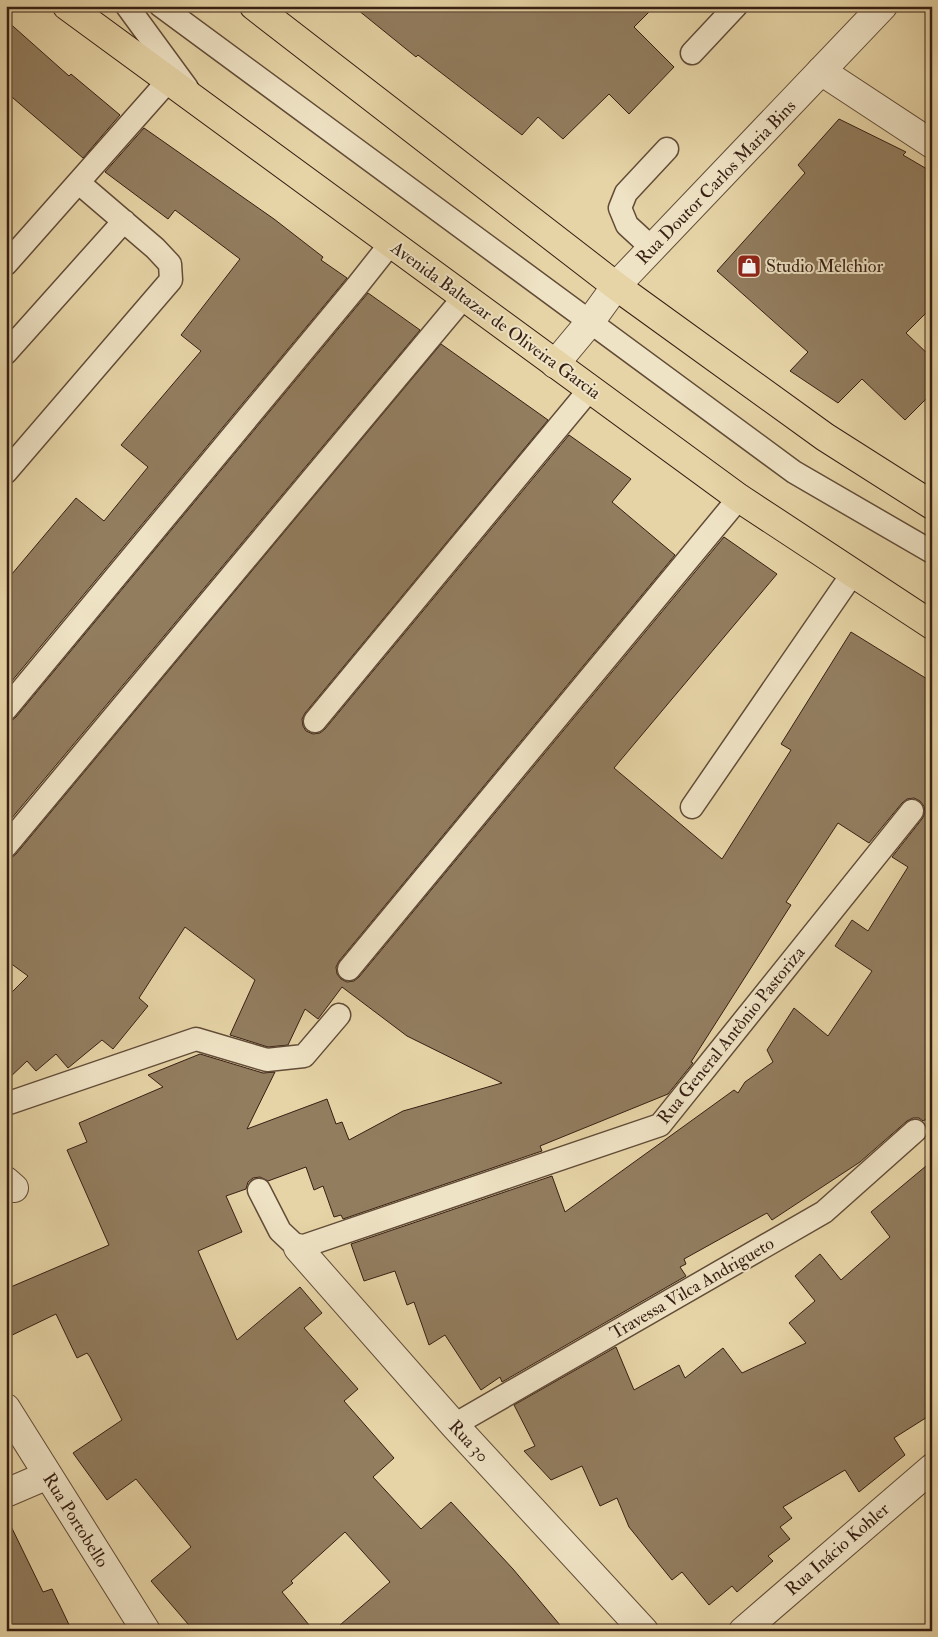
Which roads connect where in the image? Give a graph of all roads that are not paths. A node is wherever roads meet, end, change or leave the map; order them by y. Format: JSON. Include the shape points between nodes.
{"nodes":[{"id":1,"x":67,"y":6,"type":"edge"},
{"id":2,"x":127,"y":6,"type":"edge"},
{"id":3,"x":161,"y":6,"type":"edge"},
{"id":4,"x":736,"y":6,"type":"edge"},
{"id":5,"x":254,"y":8,"type":"edge"},
{"id":6,"x":872,"y":10,"type":"edge"},
{"id":7,"x":692,"y":53,"type":"dead end"},
{"id":8,"x":821,"y":71,"type":"junction"},
{"id":9,"x":168,"y":81,"type":"junction"},
{"id":10,"x":196,"y":100,"type":"junction"},
{"id":11,"x":932,"y":144,"type":"edge"},
{"id":12,"x":666,"y":149,"type":"dead end"},
{"id":13,"x":79,"y":182,"type":"junction"},
{"id":14,"x":124,"y":221,"type":"junction"},
{"id":15,"x":391,"y":243,"type":"junction"},
{"id":16,"x":652,"y":248,"type":"junction"},
{"id":17,"x":6,"y":264,"type":"edge"},
{"id":18,"x":616,"y":286,"type":"junction"},
{"id":19,"x":464,"y":297,"type":"junction"},
{"id":20,"x":590,"y":322,"type":"junction"},
{"id":21,"x":6,"y":353,"type":"edge"},
{"id":22,"x":556,"y":364,"type":"junction"},
{"id":23,"x":590,"y":389,"type":"junction"},
{"id":24,"x":6,"y":472,"type":"edge"},
{"id":25,"x":739,"y":498,"type":"junction"},
{"id":26,"x":932,"y":505,"type":"edge"},
{"id":27,"x":932,"y":552,"type":"edge"},
{"id":28,"x":853,"y":573,"type":"junction"},
{"id":29,"x":932,"y":625,"type":"edge"},
{"id":30,"x":6,"y":709,"type":"edge"},
{"id":31,"x":314,"y":722,"type":"dead end"},
{"id":32,"x":692,"y":807,"type":"dead end"},
{"id":33,"x":912,"y":811,"type":"dead end"},
{"id":34,"x":6,"y":846,"type":"edge"},
{"id":35,"x":349,"y":969,"type":"dead end"},
{"id":36,"x":339,"y":1015,"type":"dead end"},
{"id":37,"x":6,"y":1104,"type":"edge"},
{"id":38,"x":915,"y":1131,"type":"dead end"},
{"id":39,"x":259,"y":1190,"type":"dead end"},
{"id":40,"x":298,"y":1248,"type":"junction"},
{"id":41,"x":6,"y":1408,"type":"edge"},
{"id":42,"x":454,"y":1425,"type":"junction"},
{"id":43,"x":932,"y":1468,"type":"edge"},
{"id":44,"x":48,"y":1475,"type":"junction"},
{"id":45,"x":6,"y":1493,"type":"edge"},
{"id":46,"x":146,"y":1631,"type":"edge"},
{"id":47,"x":644,"y":1631,"type":"edge"},
{"id":48,"x":743,"y":1631,"type":"edge"}],
"edges":[{"from":1,"to":9,"type":"main road","name":"Avenida Baltazar de Oliveira Garcia"},
{"from":2,"to":10,"type":"lane"},
{"from":3,"to":20,"type":"lane"},
{"from":4,"to":7,"type":"lane"},
{"from":5,"to":18,"type":"main road"},
{"from":6,"to":8,"type":"street","name":"Rua Doutor Carlos Maria Bins"},
{"from":8,"to":11,"type":"street"},
{"from":8,"to":16,"type":"street","name":"Rua Doutor Carlos Maria Bins"},
{"from":9,"to":10,"type":"main road","name":"Avenida Baltazar de Oliveira Garcia"},
{"from":9,"to":13,"type":"lane"},
{"from":10,"to":15,"type":"main road","name":"Avenida Baltazar de Oliveira Garcia"},
{"from":12,"to":16,"type":"lane","via":[[626,193],[620,208],[627,225]]},
{"from":13,"to":14,"type":"lane"},
{"from":13,"to":17,"type":"lane"},
{"from":14,"to":21,"type":"lane"},
{"from":14,"to":24,"type":"lane","via":[[170,264],[171,280]]},
{"from":15,"to":19,"type":"main road","name":"Avenida Baltazar de Oliveira Garcia"},
{"from":15,"to":30,"type":"lane"},
{"from":16,"to":18,"type":"street","name":"Rua Doutor Carlos Maria Bins"},
{"from":18,"to":20,"type":"street","name":"Rua Doutor Carlos Maria Bins"},
{"from":18,"to":26,"type":"main road","via":[[825,437]]},
{"from":19,"to":22,"type":"main road","name":"Avenida Baltazar de Oliveira Garcia"},
{"from":19,"to":34,"type":"lane"},
{"from":20,"to":22,"type":"street","name":"Rua Doutor Carlos Maria Bins"},
{"from":20,"to":27,"type":"lane","via":[[794,472]]},
{"from":22,"to":23,"type":"main road","name":"Avenida Baltazar de Oliveira Garcia"},
{"from":23,"to":25,"type":"main road","name":"Avenida Baltazar de Oliveira Garcia"},
{"from":23,"to":31,"type":"lane"},
{"from":25,"to":28,"type":"main road","name":"Avenida Baltazar de Oliveira Garcia"},
{"from":25,"to":35,"type":"lane"},
{"from":28,"to":29,"type":"main road","name":"Avenida Baltazar de Oliveira Garcia"},
{"from":28,"to":32,"type":"lane"},
{"from":33,"to":40,"type":"lane","name":"Rua General Antônio Pastoriza","via":[[660,1125]]},
{"from":36,"to":37,"type":"lane","via":[[304,1056],[267,1060],[196,1039]]},
{"from":38,"to":42,"type":"lane","name":"Travessa Vilca Andrigueto","via":[[824,1212]]},
{"from":39,"to":40,"type":"lane","via":[[280,1231]]},
{"from":40,"to":42,"type":"street","name":"Rua 30"},
{"from":41,"to":44,"type":"street","name":"Rua Portobello"},
{"from":42,"to":47,"type":"street","name":"Rua 30"},
{"from":43,"to":48,"type":"street","name":"Rua Inácio Kohler"},
{"from":44,"to":45,"type":"street"},
{"from":44,"to":46,"type":"street","name":"Rua Portobello"}]}
